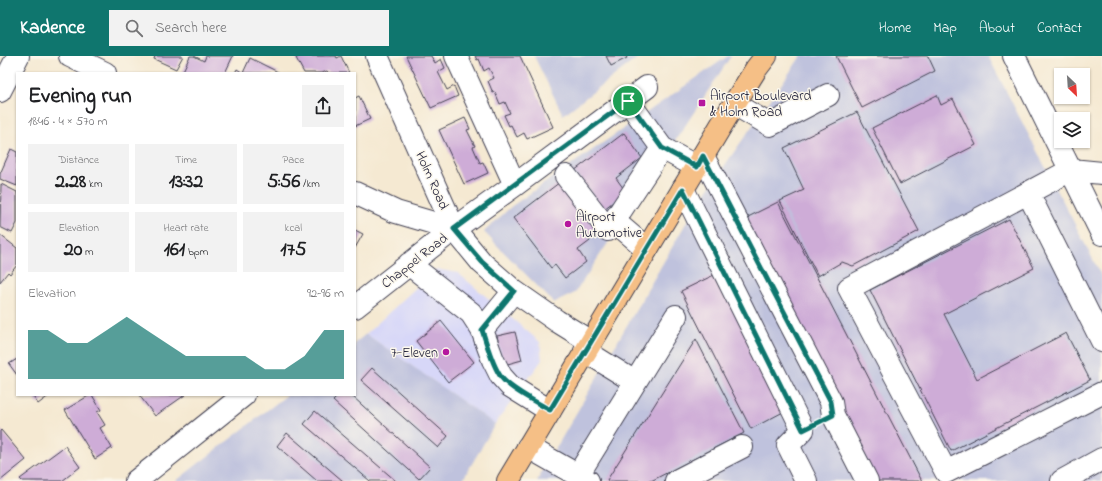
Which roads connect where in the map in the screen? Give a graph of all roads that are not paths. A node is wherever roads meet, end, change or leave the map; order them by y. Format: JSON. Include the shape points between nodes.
{"nodes":[{"id":1,"x":18,"y":56,"type":"edge"},
{"id":2,"x":70,"y":56,"type":"edge"},
{"id":3,"x":377,"y":56,"type":"edge"},
{"id":4,"x":456,"y":56,"type":"edge"},
{"id":5,"x":766,"y":56,"type":"edge"},
{"id":6,"x":1014,"y":56,"type":"edge"},
{"id":7,"x":103,"y":72,"type":"edge"},
{"id":8,"x":647,"y":87,"type":"dead end"},
{"id":9,"x":0,"y":91,"type":"edge"},
{"id":10,"x":828,"y":95,"type":"dead end"},
{"id":11,"x":628,"y":101,"type":"junction"},
{"id":12,"x":734,"y":104,"type":"junction"},
{"id":13,"x":662,"y":148,"type":"junction"},
{"id":14,"x":700,"y":162,"type":"junction"},
{"id":15,"x":1071,"y":170,"type":"junction"},
{"id":16,"x":1102,"y":174,"type":"edge"},
{"id":17,"x":566,"y":176,"type":"dead end"},
{"id":18,"x":515,"y":185,"type":"junction"},
{"id":19,"x":683,"y":189,"type":"junction"},
{"id":20,"x":356,"y":193,"type":"edge"},
{"id":21,"x":1028,"y":193,"type":"junction"},
{"id":22,"x":614,"y":221,"type":"junction"},
{"id":23,"x":454,"y":229,"type":"junction"},
{"id":24,"x":1102,"y":234,"type":"edge"},
{"id":25,"x":647,"y":249,"type":"junction"},
{"id":26,"x":409,"y":264,"type":"junction"},
{"id":27,"x":514,"y":291,"type":"junction"},
{"id":28,"x":356,"y":306,"type":"edge"},
{"id":29,"x":676,"y":316,"type":"dead end"},
{"id":30,"x":482,"y":330,"type":"junction"},
{"id":31,"x":1102,"y":342,"type":"edge"},
{"id":32,"x":588,"y":346,"type":"junction"},
{"id":33,"x":635,"y":382,"type":"junction"},
{"id":34,"x":1102,"y":393,"type":"edge"},
{"id":35,"x":243,"y":396,"type":"edge"},
{"id":36,"x":550,"y":410,"type":"junction"},
{"id":37,"x":833,"y":415,"type":"junction"},
{"id":38,"x":803,"y":430,"type":"junction"},
{"id":39,"x":528,"y":447,"type":"junction"},
{"id":40,"x":742,"y":447,"type":"dead end"},
{"id":41,"x":1100,"y":465,"type":"edge"},
{"id":42,"x":583,"y":478,"type":"edge"},
{"id":43,"x":510,"y":480,"type":"edge"},
{"id":44,"x":136,"y":481,"type":"edge"},
{"id":45,"x":676,"y":481,"type":"edge"},
{"id":46,"x":806,"y":481,"type":"edge"},
{"id":47,"x":867,"y":481,"type":"edge"},
{"id":48,"x":1062,"y":481,"type":"edge"}],
"edges":[{"from":1,"to":9,"type":"street"},
{"from":2,"to":7,"type":"street"},
{"from":3,"to":23,"type":"street","name":"Holm Road"},
{"from":4,"to":18,"type":"street"},
{"from":5,"to":12,"type":"main road"},
{"from":6,"to":15,"type":"street"},
{"from":8,"to":11,"type":"street","name":"Chappel Road"},
{"from":10,"to":12,"type":"street","via":[[770,125]]},
{"from":11,"to":13,"type":"street"},
{"from":11,"to":18,"type":"street","name":"Chappel Road"},
{"from":12,"to":14,"type":"main road"},
{"from":13,"to":14,"type":"street"},
{"from":13,"to":22,"type":"street"},
{"from":14,"to":19,"type":"main road"},
{"from":14,"to":37,"type":"street","via":[[831,402]]},
{"from":15,"to":16,"type":"street"},
{"from":15,"to":21,"type":"street"},
{"from":15,"to":24,"type":"street"},
{"from":17,"to":22,"type":"street","via":[[608,230]]},
{"from":18,"to":23,"type":"street","name":"Chappel Road"},
{"from":19,"to":25,"type":"main road"},
{"from":19,"to":38,"type":"street"},
{"from":20,"to":23,"type":"street","via":[[396,212]]},
{"from":21,"to":31,"type":"street"},
{"from":21,"to":34,"type":"street","via":[[849,288],[946,472]]},
{"from":22,"to":25,"type":"street"},
{"from":23,"to":26,"type":"street","name":"Chappel Road"},
{"from":23,"to":27,"type":"street","name":"Holm Road","via":[[482,262]]},
{"from":25,"to":32,"type":"main road"},
{"from":26,"to":28,"type":"street","name":"Chappel Road"},
{"from":26,"to":30,"type":"street","via":[[471,314]]},
{"from":27,"to":30,"type":"street"},
{"from":27,"to":32,"type":"street","name":"Holm Road"},
{"from":29,"to":33,"type":"street"},
{"from":30,"to":36,"type":"street","via":[[501,376],[510,386]]},
{"from":32,"to":33,"type":"street","name":"Holm Road"},
{"from":32,"to":36,"type":"main road"},
{"from":33,"to":42,"type":"street"},
{"from":35,"to":44,"type":"street"},
{"from":36,"to":39,"type":"main road"},
{"from":37,"to":38,"type":"street"},
{"from":37,"to":47,"type":"street"},
{"from":38,"to":46,"type":"street","via":[[788,445]]},
{"from":39,"to":42,"type":"street"},
{"from":39,"to":43,"type":"main road"},
{"from":40,"to":45,"type":"street"},
{"from":41,"to":48,"type":"street"}]}
